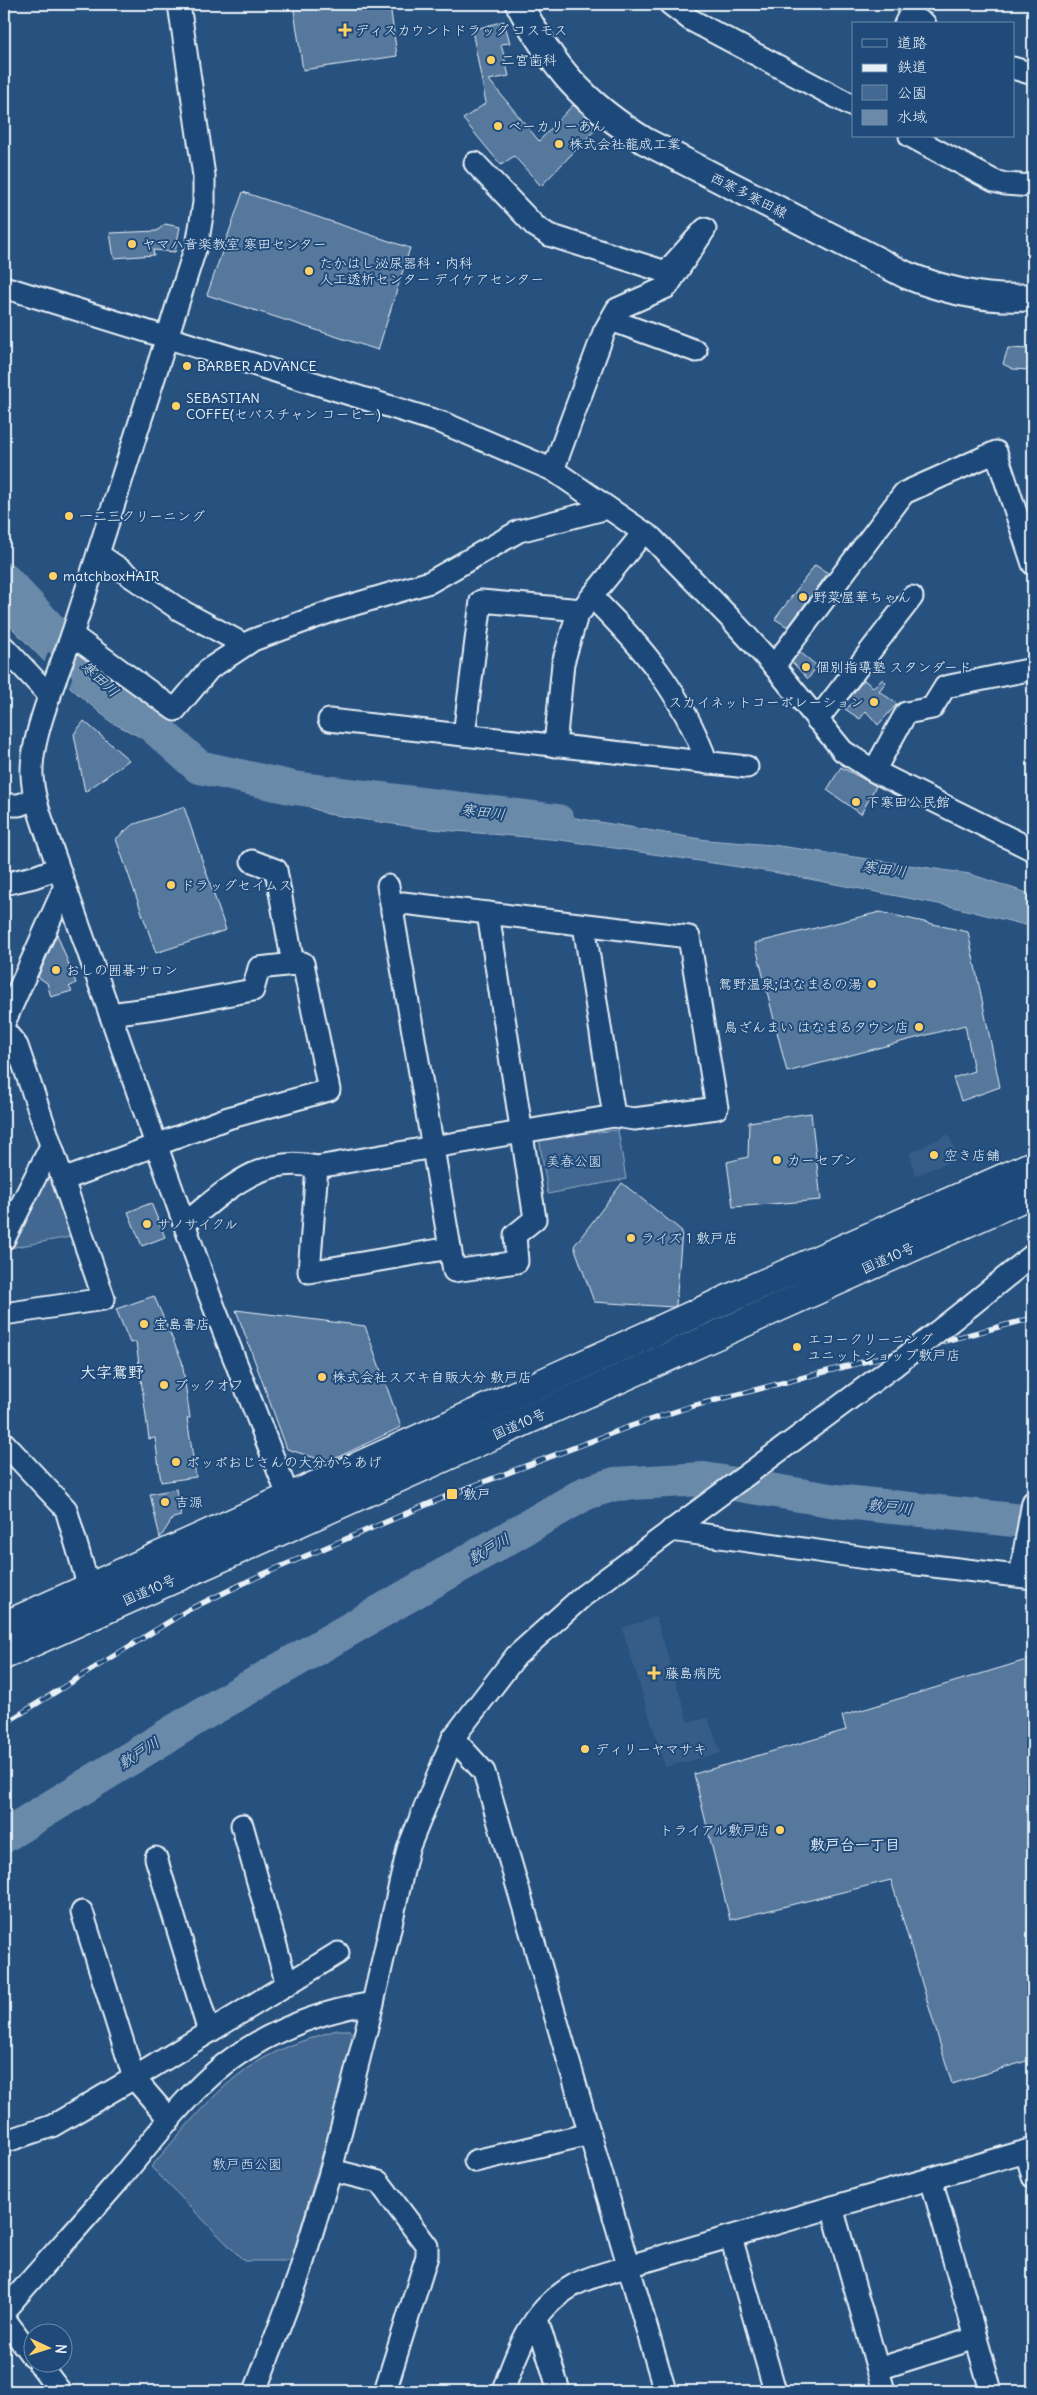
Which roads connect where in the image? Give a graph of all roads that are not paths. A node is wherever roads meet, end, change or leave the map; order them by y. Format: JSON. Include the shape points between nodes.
{"nodes":[{"id":1,"x":179,"y":4,"type":"edge"},
{"id":2,"x":519,"y":4,"type":"edge"},
{"id":3,"x":670,"y":4,"type":"edge"},
{"id":4,"x":906,"y":22,"type":"edge"},
{"id":5,"x":921,"y":22,"type":"edge"},
{"id":6,"x":1014,"y":68,"type":"edge"},
{"id":7,"x":1033,"y":74,"type":"edge"},
{"id":8,"x":852,"y":105,"type":"edge"},
{"id":9,"x":914,"y":138,"type":"edge"},
{"id":10,"x":475,"y":163,"type":"dead end"},
{"id":11,"x":1033,"y":186,"type":"edge"},
{"id":12,"x":4,"y":287,"type":"edge"},
{"id":13,"x":1033,"y":297,"type":"edge"},
{"id":14,"x":611,"y":320,"type":"junction"},
{"id":15,"x":167,"y":339,"type":"junction"},
{"id":16,"x":696,"y":351,"type":"dead end"},
{"id":17,"x":553,"y":470,"type":"junction"},
{"id":18,"x":608,"y":508,"type":"junction"},
{"id":19,"x":1026,"y":518,"type":"edge"},
{"id":20,"x":644,"y":533,"type":"junction"},
{"id":21,"x":98,"y":554,"type":"junction"},
{"id":22,"x":1033,"y":564,"type":"edge"},
{"id":23,"x":912,"y":597,"type":"dead end"},
{"id":24,"x":587,"y":603,"type":"junction"},
{"id":25,"x":72,"y":634,"type":"junction"},
{"id":26,"x":245,"y":645,"type":"junction"},
{"id":27,"x":4,"y":647,"type":"edge"},
{"id":28,"x":774,"y":666,"type":"junction"},
{"id":29,"x":1033,"y":669,"type":"edge"},
{"id":30,"x":51,"y":691,"type":"junction"},
{"id":31,"x":329,"y":720,"type":"dead end"},
{"id":32,"x":816,"y":720,"type":"junction"},
{"id":33,"x":464,"y":735,"type":"junction"},
{"id":34,"x":555,"y":746,"type":"junction"},
{"id":35,"x":708,"y":763,"type":"junction"},
{"id":36,"x":747,"y":767,"type":"dead end"},
{"id":37,"x":874,"y":771,"type":"junction"},
{"id":38,"x":35,"y":799,"type":"junction"},
{"id":39,"x":4,"y":805,"type":"edge"},
{"id":40,"x":1033,"y":850,"type":"edge"},
{"id":41,"x":252,"y":861,"type":"dead end"},
{"id":42,"x":61,"y":877,"type":"junction"},
{"id":43,"x":4,"y":884,"type":"edge"},
{"id":44,"x":388,"y":886,"type":"dead end"},
{"id":45,"x":392,"y":912,"type":"junction"},
{"id":46,"x":488,"y":913,"type":"junction"},
{"id":47,"x":584,"y":925,"type":"junction"},
{"id":48,"x":293,"y":964,"type":"junction"},
{"id":49,"x":6,"y":1011,"type":"edge"},
{"id":50,"x":110,"y":1014,"type":"junction"},
{"id":51,"x":4,"y":1030,"type":"edge"},
{"id":52,"x":614,"y":1116,"type":"junction"},
{"id":53,"x":522,"y":1132,"type":"junction"},
{"id":54,"x":51,"y":1146,"type":"junction"},
{"id":55,"x":156,"y":1146,"type":"junction"},
{"id":56,"x":433,"y":1147,"type":"junction"},
{"id":57,"x":1033,"y":1165,"type":"edge"},
{"id":58,"x":317,"y":1167,"type":"junction"},
{"id":59,"x":63,"y":1180,"type":"junction"},
{"id":60,"x":1033,"y":1193,"type":"edge"},
{"id":61,"x":184,"y":1224,"type":"junction"},
{"id":62,"x":4,"y":1239,"type":"edge"},
{"id":63,"x":450,"y":1248,"type":"junction"},
{"id":64,"x":1033,"y":1255,"type":"edge"},
{"id":65,"x":4,"y":1314,"type":"edge"},
{"id":66,"x":4,"y":1442,"type":"edge"},
{"id":67,"x":289,"y":1498,"type":"junction"},
{"id":68,"x":1033,"y":1503,"type":"edge"},
{"id":69,"x":299,"y":1523,"type":"junction"},
{"id":70,"x":671,"y":1530,"type":"junction"},
{"id":71,"x":1026,"y":1571,"type":"edge"},
{"id":72,"x":90,"y":1588,"type":"junction"},
{"id":73,"x":4,"y":1626,"type":"edge"},
{"id":74,"x":4,"y":1655,"type":"edge"},
{"id":75,"x":453,"y":1738,"type":"junction"},
{"id":76,"x":242,"y":1825,"type":"dead end"},
{"id":77,"x":156,"y":1858,"type":"dead end"},
{"id":78,"x":82,"y":1912,"type":"dead end"},
{"id":79,"x":338,"y":1953,"type":"dead end"},
{"id":80,"x":287,"y":1985,"type":"junction"},
{"id":81,"x":373,"y":2003,"type":"junction"},
{"id":82,"x":209,"y":2032,"type":"junction"},
{"id":83,"x":134,"y":2078,"type":"junction"},
{"id":84,"x":170,"y":2120,"type":"junction"},
{"id":85,"x":590,"y":2134,"type":"junction"},
{"id":86,"x":4,"y":2142,"type":"edge"},
{"id":87,"x":1030,"y":2150,"type":"edge"},
{"id":88,"x":475,"y":2161,"type":"dead end"},
{"id":89,"x":331,"y":2170,"type":"junction"},
{"id":90,"x":1033,"y":2177,"type":"edge"},
{"id":91,"x":931,"y":2178,"type":"junction"},
{"id":92,"x":832,"y":2207,"type":"junction"},
{"id":93,"x":731,"y":2237,"type":"junction"},
{"id":94,"x":629,"y":2266,"type":"junction"},
{"id":95,"x":4,"y":2311,"type":"edge"},
{"id":96,"x":4,"y":2318,"type":"edge"},
{"id":97,"x":537,"y":2319,"type":"junction"},
{"id":98,"x":976,"y":2338,"type":"junction"},
{"id":99,"x":22,"y":2342,"type":"edge"},
{"id":100,"x":878,"y":2369,"type":"junction"},
{"id":101,"x":46,"y":2372,"type":"edge"},
{"id":102,"x":60,"y":2391,"type":"edge"},
{"id":103,"x":255,"y":2391,"type":"edge"},
{"id":104,"x":385,"y":2391,"type":"edge"},
{"id":105,"x":503,"y":2391,"type":"edge"},
{"id":106,"x":559,"y":2391,"type":"edge"},
{"id":107,"x":665,"y":2391,"type":"edge"},
{"id":108,"x":776,"y":2391,"type":"edge"},
{"id":109,"x":884,"y":2391,"type":"edge"},
{"id":110,"x":991,"y":2391,"type":"edge"}],
"edges":[{"from":1,"to":15,"type":"street","via":[[202,155],[204,203],[198,240]]},
{"from":2,"to":13,"type":"main road","name":"西寒多寒田線","via":[[546,51],[577,89],[607,116],[645,141],[906,275],[941,289],[968,294]]},
{"from":3,"to":8,"type":"street","via":[[691,20]]},
{"from":4,"to":5,"type":"street","via":[[909,16]]},
{"from":6,"to":7,"type":"street"},
{"from":9,"to":11,"type":"street","via":[[994,181]]},
{"from":10,"to":14,"type":"street","via":[[534,226],[549,235],[666,272],[705,229],[667,287],[617,309]]},
{"from":12,"to":15,"type":"street"},
{"from":14,"to":16,"type":"street"},
{"from":14,"to":17,"type":"street"},
{"from":15,"to":17,"type":"street","via":[[443,423]]},
{"from":15,"to":21,"type":"street"},
{"from":17,"to":18,"type":"street"},
{"from":18,"to":20,"type":"street"},
{"from":18,"to":26,"type":"street","via":[[519,531],[430,582],[335,610]]},
{"from":19,"to":22,"type":"street"},
{"from":19,"to":28,"type":"street","via":[[996,452],[904,493]]},
{"from":20,"to":24,"type":"street"},
{"from":20,"to":28,"type":"street"},
{"from":21,"to":25,"type":"street"},
{"from":21,"to":26,"type":"street","via":[[180,610]]},
{"from":23,"to":32,"type":"street"},
{"from":24,"to":33,"type":"street","via":[[481,601]]},
{"from":24,"to":34,"type":"street","via":[[577,615],[564,662]]},
{"from":24,"to":35,"type":"street","via":[[620,624],[658,668],[688,716]]},
{"from":25,"to":26,"type":"street","via":[[175,710],[209,669]]},
{"from":25,"to":30,"type":"street"},
{"from":27,"to":30,"type":"street"},
{"from":28,"to":32,"type":"street"},
{"from":29,"to":37,"type":"street","via":[[945,687],[932,708],[906,713]]},
{"from":30,"to":38,"type":"street","via":[[33,756]]},
{"from":31,"to":33,"type":"street"},
{"from":32,"to":37,"type":"street","via":[[842,751]]},
{"from":33,"to":34,"type":"street"},
{"from":34,"to":35,"type":"street"},
{"from":35,"to":36,"type":"street"},
{"from":37,"to":40,"type":"street"},
{"from":38,"to":39,"type":"street","via":[[19,805]]},
{"from":38,"to":42,"type":"street"},
{"from":41,"to":48,"type":"street","via":[[276,870]]},
{"from":42,"to":43,"type":"street","via":[[34,877]]},
{"from":42,"to":49,"type":"street"},
{"from":42,"to":50,"type":"street"},
{"from":44,"to":45,"type":"street"},
{"from":45,"to":46,"type":"street","via":[[403,903]]},
{"from":45,"to":56,"type":"street"},
{"from":46,"to":47,"type":"street"},
{"from":46,"to":53,"type":"street"},
{"from":47,"to":52,"type":"street"},
{"from":47,"to":52,"type":"street","via":[[689,937],[717,1108],[634,1119]]},
{"from":48,"to":50,"type":"street","via":[[259,968],[253,990]]},
{"from":48,"to":55,"type":"street","via":[[303,963],[330,1090],[228,1118]]},
{"from":50,"to":55,"type":"street"},
{"from":51,"to":54,"type":"street","via":[[16,1046]]},
{"from":52,"to":53,"type":"street"},
{"from":53,"to":56,"type":"street"},
{"from":53,"to":63,"type":"street","via":[[535,1219],[515,1235],[516,1262],[454,1271]]},
{"from":54,"to":59,"type":"street"},
{"from":54,"to":62,"type":"street"},
{"from":55,"to":59,"type":"street"},
{"from":55,"to":61,"type":"street"},
{"from":56,"to":58,"type":"street"},
{"from":56,"to":63,"type":"street"},
{"from":57,"to":67,"type":"highway","name":"国道10号"},
{"from":58,"to":61,"type":"street","via":[[288,1162],[264,1169],[237,1184]]},
{"from":58,"to":63,"type":"street","via":[[309,1272]]},
{"from":59,"to":65,"type":"street","via":[[104,1299]]},
{"from":60,"to":69,"type":"highway","name":"国道10号"},
{"from":61,"to":67,"type":"street"},
{"from":64,"to":70,"type":"street","bridge":true,"via":[[894,1366]]},
{"from":66,"to":72,"type":"street","via":[[66,1509]]},
{"from":67,"to":69,"type":"street"},
{"from":67,"to":72,"type":"highway","name":"国道10号"},
{"from":68,"to":71,"type":"street"},
{"from":69,"to":74,"type":"highway","name":"国道10号"},
{"from":70,"to":71,"type":"street","via":[[866,1558]]},
{"from":70,"to":75,"type":"street","via":[[583,1596],[516,1656]]},
{"from":72,"to":73,"type":"highway","name":"国道10号"},
{"from":75,"to":81,"type":"street","via":[[408,1849]]},
{"from":75,"to":85,"type":"street","via":[[484,1772]]},
{"from":76,"to":80,"type":"street"},
{"from":77,"to":82,"type":"street"},
{"from":78,"to":83,"type":"street"},
{"from":79,"to":80,"type":"street"},
{"from":80,"to":82,"type":"street"},
{"from":81,"to":84,"type":"street","via":[[345,2008],[285,2029],[245,2050],[214,2072]]},
{"from":81,"to":89,"type":"street"},
{"from":82,"to":83,"type":"street"},
{"from":83,"to":84,"type":"street"},
{"from":83,"to":86,"type":"street","via":[[52,2126]]},
{"from":84,"to":95,"type":"street"},
{"from":85,"to":88,"type":"street"},
{"from":85,"to":94,"type":"street"},
{"from":87,"to":90,"type":"street"},
{"from":87,"to":91,"type":"street"},
{"from":89,"to":103,"type":"street","via":[[298,2278]]},
{"from":89,"to":104,"type":"street","via":[[379,2182],[428,2246]]},
{"from":91,"to":92,"type":"street"},
{"from":91,"to":98,"type":"street"},
{"from":92,"to":93,"type":"street"},
{"from":92,"to":100,"type":"street"},
{"from":93,"to":94,"type":"street"},
{"from":93,"to":108,"type":"street"},
{"from":94,"to":97,"type":"street","via":[[575,2284],[548,2302]]},
{"from":94,"to":107,"type":"street"},
{"from":96,"to":99,"type":"street"},
{"from":97,"to":105,"type":"street","via":[[519,2344]]},
{"from":97,"to":106,"type":"street"},
{"from":98,"to":100,"type":"street"},
{"from":98,"to":110,"type":"street"},
{"from":100,"to":109,"type":"street"},
{"from":101,"to":102,"type":"street"}]}
